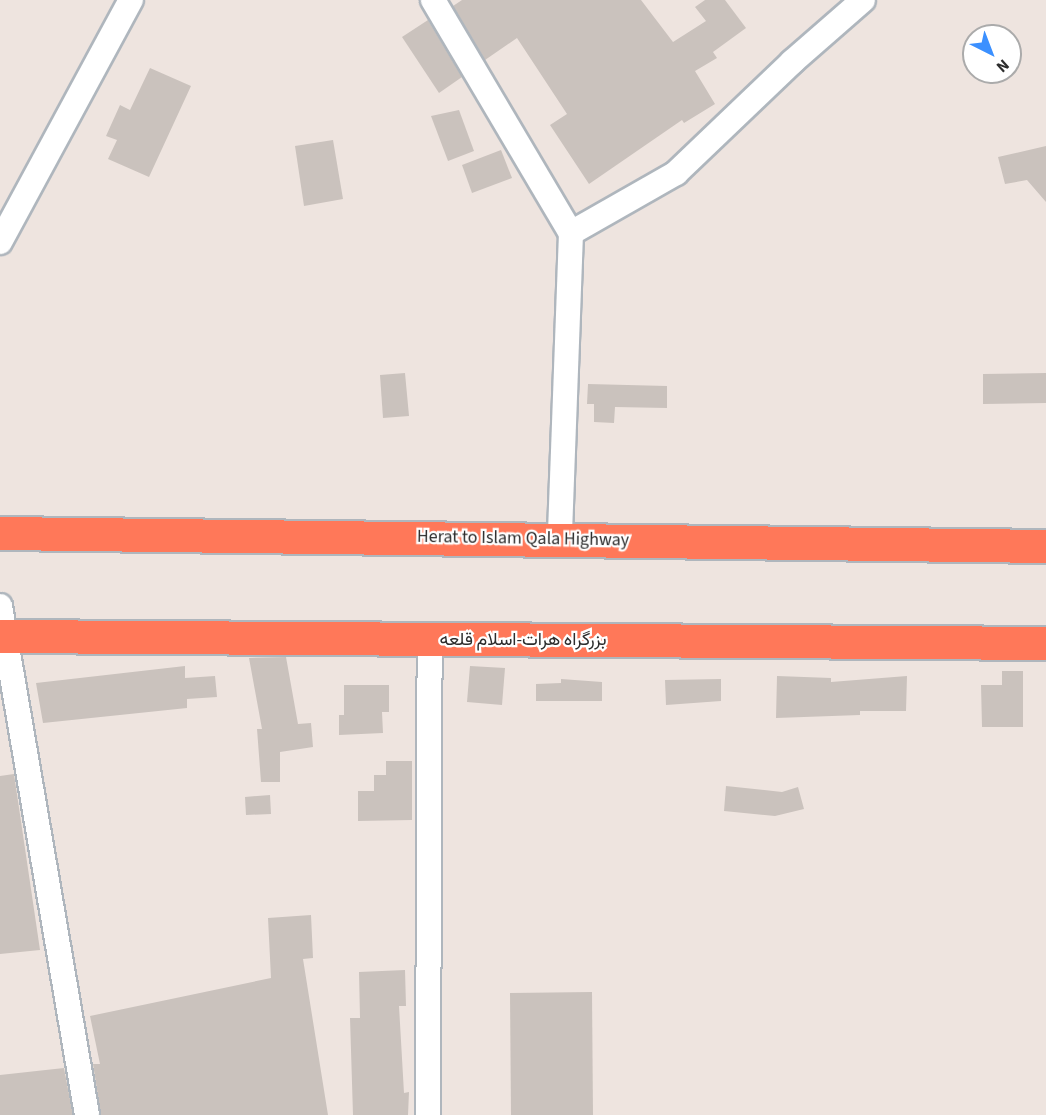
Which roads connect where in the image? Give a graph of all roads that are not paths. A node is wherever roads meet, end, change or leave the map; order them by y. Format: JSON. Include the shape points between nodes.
{"nodes":[{"id":1,"x":131,"y":0,"type":"edge"},
{"id":2,"x":433,"y":0,"type":"edge"},
{"id":3,"x":863,"y":0,"type":"edge"},
{"id":4,"x":571,"y":233,"type":"junction"},
{"id":5,"x":0,"y":242,"type":"edge"},
{"id":6,"x":0,"y":533,"type":"edge"},
{"id":7,"x":560,"y":540,"type":"junction"},
{"id":8,"x":1046,"y":546,"type":"edge"},
{"id":9,"x":2,"y":626,"type":"edge"},
{"id":10,"x":430,"y":640,"type":"junction"},
{"id":11,"x":1046,"y":643,"type":"edge"},
{"id":12,"x":87,"y":1115,"type":"edge"},
{"id":13,"x":428,"y":1115,"type":"edge"}],
"edges":[{"from":1,"to":5,"type":"street"},
{"from":2,"to":4,"type":"street"},
{"from":3,"to":4,"type":"street","via":[[676,173]]},
{"from":4,"to":7,"type":"street"},
{"from":6,"to":7,"type":"highway","name":"Herat to Islam Qala Highway"},
{"from":7,"to":8,"type":"highway","name":"Herat to Islam Qala Highway"},
{"from":9,"to":10,"type":"highway","name":"بزرگراه هرات-اسلام قلعه"},
{"from":9,"to":12,"type":"street"},
{"from":10,"to":11,"type":"highway","name":"بزرگراه هرات-اسلام قلعه"},
{"from":10,"to":13,"type":"street"}]}
